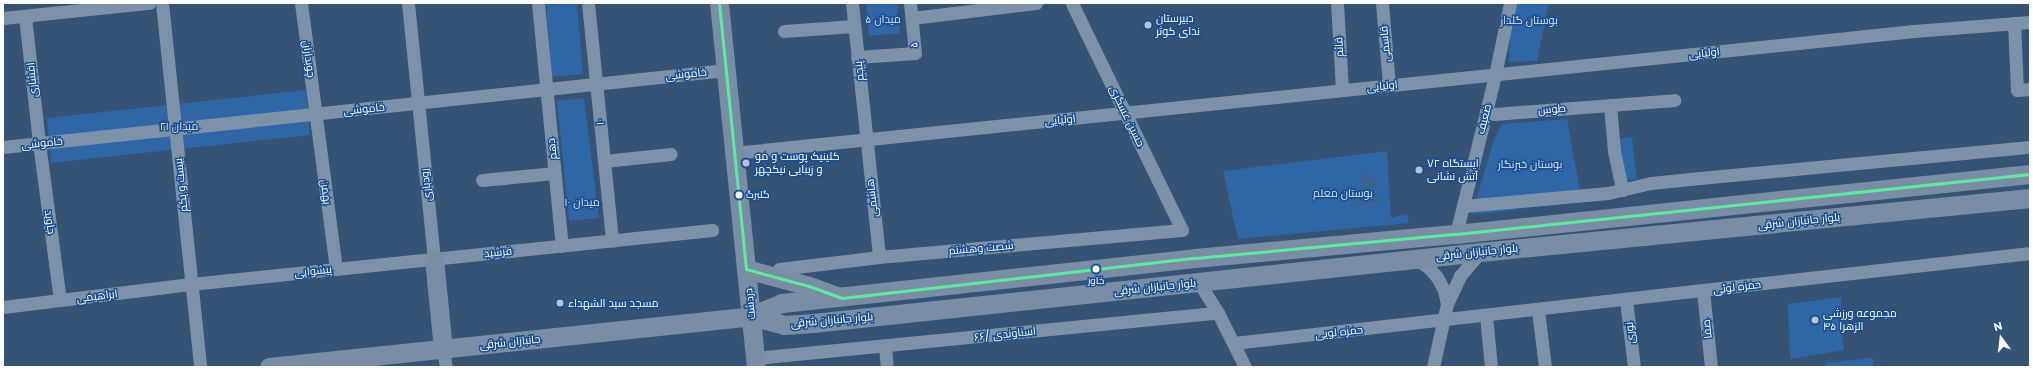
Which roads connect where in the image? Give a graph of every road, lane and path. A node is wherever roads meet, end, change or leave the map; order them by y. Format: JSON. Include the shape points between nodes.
{"nodes":[{"id":1,"x":149,"y":3,"type":"edge"},
{"id":2,"x":162,"y":3,"type":"edge"},
{"id":3,"x":301,"y":3,"type":"edge"},
{"id":4,"x":408,"y":3,"type":"edge"},
{"id":5,"x":538,"y":3,"type":"edge"},
{"id":6,"x":588,"y":3,"type":"edge"},
{"id":7,"x":719,"y":3,"type":"edge"},
{"id":8,"x":852,"y":3,"type":"edge"},
{"id":9,"x":910,"y":3,"type":"edge"},
{"id":10,"x":1036,"y":3,"type":"edge"},
{"id":11,"x":1072,"y":3,"type":"edge"},
{"id":12,"x":1337,"y":3,"type":"edge"},
{"id":13,"x":1382,"y":3,"type":"edge"},
{"id":14,"x":1510,"y":3,"type":"edge"},
{"id":15,"x":25,"y":16,"type":"junction"},
{"id":16,"x":3,"y":18,"type":"edge"},
{"id":17,"x":912,"y":18,"type":"junction"},
{"id":18,"x":2030,"y":22,"type":"edge"},
{"id":19,"x":2014,"y":23,"type":"junction"},
{"id":20,"x":854,"y":26,"type":"junction"},
{"id":21,"x":784,"y":31,"type":"dead end"},
{"id":22,"x":857,"y":57,"type":"junction"},
{"id":23,"x":726,"y":70,"type":"junction"},
{"id":24,"x":1495,"y":75,"type":"junction"},
{"id":25,"x":596,"y":84,"type":"junction"},
{"id":26,"x":1389,"y":86,"type":"junction"},
{"id":27,"x":546,"y":89,"type":"junction"},
{"id":28,"x":2030,"y":89,"type":"edge"},
{"id":29,"x":1342,"y":90,"type":"junction"},
{"id":30,"x":1674,"y":100,"type":"dead end"},
{"id":31,"x":418,"y":103,"type":"junction"},
{"id":32,"x":1610,"y":105,"type":"junction"},
{"id":33,"x":316,"y":114,"type":"junction"},
{"id":34,"x":1126,"y":114,"type":"junction"},
{"id":35,"x":1494,"y":114,"type":"dead end"},
{"id":36,"x":175,"y":129,"type":"junction"},
{"id":37,"x":865,"y":139,"type":"junction"},
{"id":38,"x":39,"y":143,"type":"junction"},
{"id":39,"x":3,"y":147,"type":"edge"},
{"id":40,"x":2030,"y":147,"type":"edge"},
{"id":41,"x":734,"y":153,"type":"junction"},
{"id":42,"x":671,"y":154,"type":"dead end"},
{"id":43,"x":604,"y":161,"type":"junction"},
{"id":44,"x":555,"y":173,"type":"junction"},
{"id":45,"x":2030,"y":174,"type":"edge"},
{"id":46,"x":482,"y":180,"type":"dead end"},
{"id":47,"x":1622,"y":190,"type":"junction"},
{"id":48,"x":2030,"y":198,"type":"edge"},
{"id":49,"x":1463,"y":206,"type":"junction"},
{"id":50,"x":712,"y":230,"type":"dead end"},
{"id":51,"x":1182,"y":230,"type":"joint"},
{"id":52,"x":1456,"y":234,"type":"junction"},
{"id":53,"x":612,"y":241,"type":"junction"},
{"id":54,"x":562,"y":246,"type":"junction"},
{"id":55,"x":1480,"y":252,"type":"junction"},
{"id":56,"x":2030,"y":253,"type":"edge"},
{"id":57,"x":879,"y":257,"type":"junction"},
{"id":58,"x":434,"y":259,"type":"junction"},
{"id":59,"x":1416,"y":259,"type":"junction"},
{"id":60,"x":336,"y":269,"type":"junction"},
{"id":61,"x":746,"y":269,"type":"junction"},
{"id":62,"x":779,"y":269,"type":"dead end"},
{"id":63,"x":1199,"y":282,"type":"junction"},
{"id":64,"x":191,"y":284,"type":"junction"},
{"id":65,"x":1703,"y":291,"type":"junction"},
{"id":66,"x":842,"y":298,"type":"junction"},
{"id":67,"x":60,"y":300,"type":"junction"},
{"id":68,"x":1626,"y":300,"type":"junction"},
{"id":69,"x":1446,"y":304,"type":"junction"},
{"id":70,"x":3,"y":308,"type":"edge"},
{"id":71,"x":1538,"y":310,"type":"junction"},
{"id":72,"x":1218,"y":313,"type":"junction"},
{"id":73,"x":751,"y":316,"type":"junction"},
{"id":74,"x":1486,"y":316,"type":"junction"},
{"id":75,"x":1443,"y":320,"type":"junction"},
{"id":76,"x":1234,"y":343,"type":"junction"},
{"id":77,"x":885,"y":346,"type":"junction"},
{"id":78,"x":444,"y":358,"type":"edge"},
{"id":79,"x":756,"y":363,"type":"edge"},
{"id":80,"x":200,"y":367,"type":"edge"},
{"id":81,"x":269,"y":367,"type":"edge"},
{"id":82,"x":887,"y":367,"type":"edge"},
{"id":83,"x":1245,"y":367,"type":"edge"},
{"id":84,"x":1432,"y":367,"type":"edge"},
{"id":85,"x":1491,"y":367,"type":"edge"},
{"id":86,"x":1544,"y":367,"type":"edge"},
{"id":87,"x":1634,"y":367,"type":"edge"},
{"id":88,"x":1711,"y":367,"type":"edge"}],
"edges":[{"from":1,"to":15,"type":"street"},
{"from":2,"to":36,"type":"street","name":"بیست و یکم"},
{"from":3,"to":33,"type":"street","name":"چوبداران"},
{"from":4,"to":31,"type":"street","name":"رودباری"},
{"from":5,"to":27,"type":"street","name":"دهم"},
{"from":6,"to":25,"type":"street","name":"۱۰"},
{"from":7,"to":23,"type":"main road","name":"دردشت"},
{"from":8,"to":20,"type":"street","name":"پنجم"},
{"from":9,"to":17,"type":"street","name":"۵"},
{"from":10,"to":17,"type":"street"},
{"from":11,"to":34,"type":"street","name":"حسین عسگری"},
{"from":12,"to":29,"type":"street","name":"قائم"},
{"from":13,"to":26,"type":"street","name":"قاسمی"},
{"from":14,"to":24,"type":"street","name":"ضعیف"},
{"from":15,"to":16,"type":"street"},
{"from":15,"to":38,"type":"street","name":"افشاری"},
{"from":17,"to":22,"type":"street","name":"۵","via":[[915,53]]},
{"from":18,"to":19,"type":"street","name":"اولیایی"},
{"from":19,"to":24,"type":"street","name":"اولیایی","via":[[1914,31]]},
{"from":19,"to":28,"type":"street","via":[[2017,90]]},
{"from":20,"to":21,"type":"street"},
{"from":20,"to":22,"type":"street","name":"پنجم"},
{"from":22,"to":37,"type":"street","name":"پنجم"},
{"from":23,"to":25,"type":"street","name":"خاموشی"},
{"from":23,"to":41,"type":"main road","name":"دردشت"},
{"from":24,"to":26,"type":"street","name":"اولیایی"},
{"from":24,"to":49,"type":"street","name":"ضعیف"},
{"from":25,"to":27,"type":"street","name":"خاموشی"},
{"from":25,"to":43,"type":"street","name":"۱۰"},
{"from":26,"to":29,"type":"street","name":"اولیایی"},
{"from":27,"to":31,"type":"street","name":"خاموشی"},
{"from":27,"to":44,"type":"street","name":"دهم"},
{"from":29,"to":34,"type":"street","name":"اولیایی"},
{"from":30,"to":32,"type":"street","name":"طوس"},
{"from":31,"to":33,"type":"street","name":"خاموشی"},
{"from":31,"to":58,"type":"street","name":"رودباری"},
{"from":32,"to":35,"type":"street","name":"طوس"},
{"from":32,"to":47,"type":"street","via":[[1614,151]]},
{"from":33,"to":36,"type":"street","name":"خاموشی"},
{"from":33,"to":60,"type":"street","name":"بهمن"},
{"from":34,"to":37,"type":"street","name":"اولیایی"},
{"from":34,"to":51,"type":"street","name":"حسین عسگری"},
{"from":36,"to":38,"type":"street","name":"خاموشی"},
{"from":36,"to":64,"type":"street","name":"بیست و یکم"},
{"from":37,"to":41,"type":"street","name":"اولیایی"},
{"from":37,"to":57,"type":"street","name":"هاشمی"},
{"from":38,"to":39,"type":"street","name":"خاموشی"},
{"from":38,"to":67,"type":"street","name":"جاوید"},
{"from":40,"to":47,"type":"street","via":[[1651,183]]},
{"from":41,"to":61,"type":"main road","name":"دردشت"},
{"from":42,"to":43,"type":"street"},
{"from":43,"to":53,"type":"street","name":"۱۰"},
{"from":44,"to":46,"type":"street"},
{"from":44,"to":54,"type":"street","name":"دهم"},
{"from":45,"to":52,"type":"main road","name":"بلوار جانبازان شرقی"},
{"from":47,"to":49,"type":"street"},
{"from":48,"to":55,"type":"main road","name":"بلوار جانبازان شرقی"},
{"from":49,"to":52,"type":"street","name":"ضعیف"},
{"from":50,"to":53,"type":"street"},
{"from":51,"to":57,"type":"street","name":"شصت وهشتم"},
{"from":52,"to":66,"type":"main road","name":"بلوار جانبازان شرقی","via":[[1182,260]]},
{"from":53,"to":54,"type":"street"},
{"from":54,"to":58,"type":"street","name":"فرشید"},
{"from":55,"to":59,"type":"main road","name":"بلوار جانبازان شرقی"},
{"from":55,"to":69,"type":"street","via":[[1460,276]]},
{"from":56,"to":65,"type":"street","name":"حمزه لوئی"},
{"from":57,"to":62,"type":"street","name":"شصت وهشتم"},
{"from":58,"to":60,"type":"street","name":"پیشوایی"},
{"from":58,"to":78,"type":"main road","name":"رودباری"},
{"from":59,"to":63,"type":"main road","name":"بلوار جانبازان شرقی"},
{"from":59,"to":69,"type":"street","via":[[1438,277],[1444,290]]},
{"from":60,"to":64,"type":"street","name":"پیشوایی"},
{"from":61,"to":66,"type":"main road"},
{"from":61,"to":73,"type":"main road","name":"دردشت"},
{"from":63,"to":72,"type":"street"},
{"from":63,"to":73,"type":"main road","name":"بلوار جانبازان شرقی","via":[[812,323],[784,325]]},
{"from":64,"to":67,"type":"street","name":"ابراهیمی"},
{"from":64,"to":80,"type":"street","name":"بیست و یکم"},
{"from":65,"to":68,"type":"street","name":"حمزه لوئی"},
{"from":65,"to":88,"type":"street","name":"صفا"},
{"from":66,"to":73,"type":"main road","name":"بلوار جانبازان شرقی","via":[[782,303]]},
{"from":67,"to":70,"type":"street","name":"ابراهیمی"},
{"from":68,"to":71,"type":"street","name":"حمزه لوئی"},
{"from":68,"to":87,"type":"street","name":"نوری"},
{"from":69,"to":75,"type":"street"},
{"from":71,"to":74,"type":"street","name":"حمزه لوئی"},
{"from":71,"to":86,"type":"street"},
{"from":72,"to":76,"type":"street"},
{"from":72,"to":77,"type":"street","name":"اسناوندی /۶۶"},
{"from":73,"to":78,"type":"main road","name":"جانبازان شرقی"},
{"from":73,"to":79,"type":"main road","name":"دردشت"},
{"from":74,"to":75,"type":"street","name":"حمزه لوئی"},
{"from":74,"to":85,"type":"street"},
{"from":75,"to":76,"type":"street","name":"حمزه لویی"},
{"from":75,"to":84,"type":"street"},
{"from":76,"to":83,"type":"street"},
{"from":77,"to":79,"type":"street","name":"اسناوندی /۶۶"},
{"from":77,"to":82,"type":"street"},
{"from":78,"to":81,"type":"main road","name":"جانبازان شرقی"}]}
